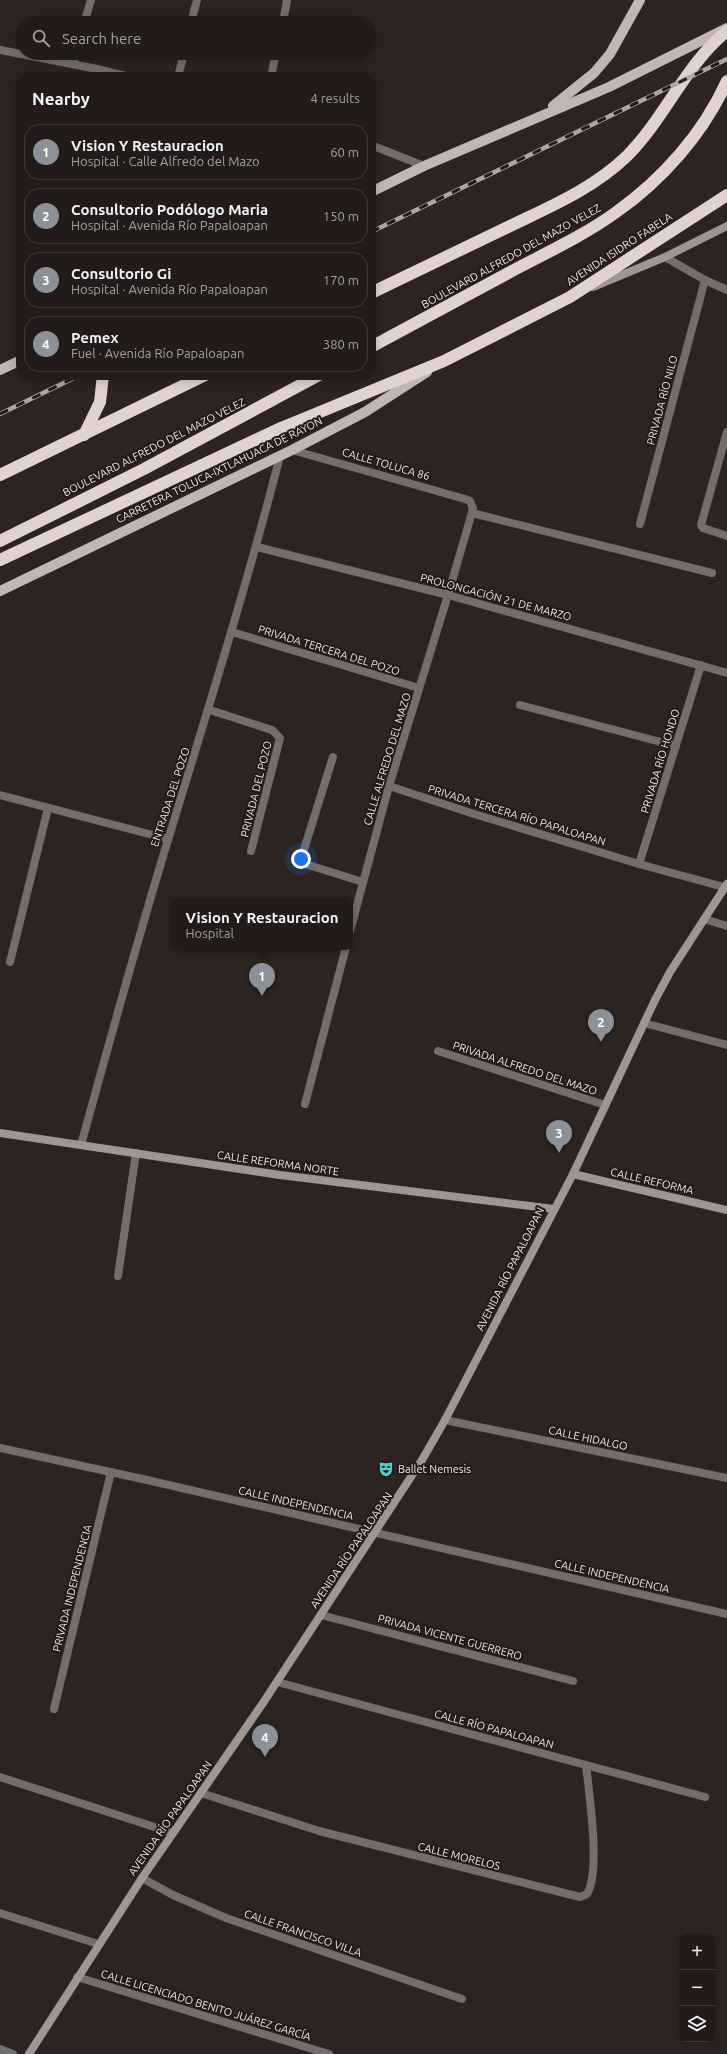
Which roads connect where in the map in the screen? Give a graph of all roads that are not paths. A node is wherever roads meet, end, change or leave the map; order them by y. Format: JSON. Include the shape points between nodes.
{"nodes":[{"id":1,"x":90,"y":0,"type":"edge"},
{"id":2,"x":197,"y":0,"type":"edge"},
{"id":3,"x":288,"y":0,"type":"edge"},
{"id":4,"x":640,"y":0,"type":"edge"},
{"id":5,"x":86,"y":16,"type":"edge"},
{"id":6,"x":193,"y":16,"type":"edge"},
{"id":7,"x":284,"y":16,"type":"edge"},
{"id":8,"x":727,"y":29,"type":"edge"},
{"id":9,"x":0,"y":50,"type":"edge"},
{"id":10,"x":16,"y":53,"type":"edge"},
{"id":11,"x":52,"y":60,"type":"edge"},
{"id":12,"x":74,"y":60,"type":"edge"},
{"id":13,"x":182,"y":60,"type":"edge"},
{"id":14,"x":275,"y":60,"type":"edge"},
{"id":15,"x":73,"y":64,"type":"junction"},
{"id":16,"x":107,"y":72,"type":"edge"},
{"id":17,"x":179,"y":72,"type":"edge"},
{"id":18,"x":272,"y":72,"type":"edge"},
{"id":19,"x":727,"y":81,"type":"edge"},
{"id":20,"x":540,"y":116,"type":"junction"},
{"id":21,"x":376,"y":147,"type":"edge"},
{"id":22,"x":424,"y":166,"type":"junction"},
{"id":23,"x":376,"y":190,"type":"edge"},
{"id":24,"x":727,"y":195,"type":"edge"},
{"id":25,"x":727,"y":226,"type":"edge"},
{"id":26,"x":665,"y":257,"type":"junction"},
{"id":27,"x":705,"y":280,"type":"junction"},
{"id":28,"x":727,"y":290,"type":"edge"},
{"id":29,"x":376,"y":291,"type":"edge"},
{"id":30,"x":570,"y":297,"type":"junction"},
{"id":31,"x":376,"y":344,"type":"edge"},
{"id":32,"x":444,"y":361,"type":"junction"},
{"id":33,"x":16,"y":362,"type":"edge"},
{"id":34,"x":0,"y":370,"type":"edge"},
{"id":35,"x":102,"y":380,"type":"edge"},
{"id":36,"x":195,"y":380,"type":"edge"},
{"id":37,"x":310,"y":380,"type":"edge"},
{"id":38,"x":727,"y":432,"type":"edge"},
{"id":39,"x":84,"y":435,"type":"junction"},
{"id":40,"x":292,"y":450,"type":"junction"},
{"id":41,"x":280,"y":456,"type":"junction"},
{"id":42,"x":0,"y":475,"type":"edge"},
{"id":43,"x":472,"y":503,"type":"joint"},
{"id":44,"x":472,"y":513,"type":"junction"},
{"id":45,"x":640,"y":524,"type":"dead end"},
{"id":46,"x":727,"y":536,"type":"edge"},
{"id":47,"x":0,"y":541,"type":"edge"},
{"id":48,"x":257,"y":547,"type":"junction"},
{"id":49,"x":0,"y":560,"type":"edge"},
{"id":50,"x":712,"y":573,"type":"dead end"},
{"id":51,"x":0,"y":591,"type":"edge"},
{"id":52,"x":448,"y":595,"type":"junction"},
{"id":53,"x":232,"y":632,"type":"junction"},
{"id":54,"x":701,"y":665,"type":"junction"},
{"id":55,"x":727,"y":672,"type":"edge"},
{"id":56,"x":419,"y":688,"type":"junction"},
{"id":57,"x":520,"y":704,"type":"dead end"},
{"id":58,"x":210,"y":710,"type":"junction"},
{"id":59,"x":676,"y":746,"type":"junction"},
{"id":60,"x":333,"y":757,"type":"dead end"},
{"id":61,"x":389,"y":786,"type":"junction"},
{"id":62,"x":0,"y":795,"type":"edge"},
{"id":63,"x":48,"y":808,"type":"junction"},
{"id":64,"x":168,"y":839,"type":"junction"},
{"id":65,"x":251,"y":851,"type":"dead end"},
{"id":66,"x":639,"y":864,"type":"junction"},
{"id":67,"x":362,"y":882,"type":"junction"},
{"id":68,"x":726,"y":886,"type":"edge"},
{"id":69,"x":704,"y":919,"type":"junction"},
{"id":70,"x":353,"y":920,"type":"edge"},
{"id":71,"x":727,"y":926,"type":"edge"},
{"id":72,"x":345,"y":950,"type":"edge"},
{"id":73,"x":10,"y":962,"type":"dead end"},
{"id":74,"x":644,"y":1022,"type":"junction"},
{"id":75,"x":727,"y":1045,"type":"edge"},
{"id":76,"x":438,"y":1052,"type":"dead end"},
{"id":77,"x":304,"y":1104,"type":"dead end"},
{"id":78,"x":605,"y":1105,"type":"junction"},
{"id":79,"x":0,"y":1133,"type":"edge"},
{"id":80,"x":81,"y":1145,"type":"junction"},
{"id":81,"x":136,"y":1153,"type":"junction"},
{"id":82,"x":573,"y":1174,"type":"junction"},
{"id":83,"x":554,"y":1209,"type":"junction"},
{"id":84,"x":727,"y":1210,"type":"edge"},
{"id":85,"x":118,"y":1276,"type":"dead end"},
{"id":86,"x":445,"y":1420,"type":"junction"},
{"id":87,"x":0,"y":1448,"type":"edge"},
{"id":88,"x":111,"y":1472,"type":"junction"},
{"id":89,"x":727,"y":1478,"type":"edge"},
{"id":90,"x":376,"y":1533,"type":"junction"},
{"id":91,"x":727,"y":1614,"type":"edge"},
{"id":92,"x":321,"y":1615,"type":"junction"},
{"id":93,"x":573,"y":1681,"type":"dead end"},
{"id":94,"x":276,"y":1682,"type":"junction"},
{"id":95,"x":54,"y":1709,"type":"dead end"},
{"id":96,"x":586,"y":1765,"type":"junction"},
{"id":97,"x":0,"y":1777,"type":"edge"},
{"id":98,"x":201,"y":1792,"type":"junction"},
{"id":99,"x":705,"y":1797,"type":"dead end"},
{"id":100,"x":173,"y":1833,"type":"junction"},
{"id":101,"x":142,"y":1878,"type":"junction"},
{"id":102,"x":0,"y":1913,"type":"edge"},
{"id":103,"x":98,"y":1944,"type":"junction"},
{"id":104,"x":77,"y":1977,"type":"junction"},
{"id":105,"x":462,"y":2000,"type":"dead end"},
{"id":106,"x":0,"y":2049,"type":"edge"},
{"id":107,"x":13,"y":2054,"type":"edge"},
{"id":108,"x":29,"y":2054,"type":"edge"},
{"id":109,"x":329,"y":2054,"type":"edge"}],
"edges":[{"from":1,"to":5,"type":"street"},
{"from":2,"to":6,"type":"street"},
{"from":3,"to":7,"type":"street"},
{"from":4,"to":20,"type":"main road","via":[[610,54],[594,73]]},
{"from":8,"to":20,"type":"main road","via":[[609,87]]},
{"from":8,"to":29,"type":"highway","via":[[694,64],[643,137],[605,174],[564,200]]},
{"from":9,"to":10,"type":"street"},
{"from":11,"to":15,"type":"street"},
{"from":12,"to":15,"type":"street"},
{"from":13,"to":17,"type":"street"},
{"from":14,"to":18,"type":"street"},
{"from":15,"to":16,"type":"street"},
{"from":19,"to":31,"type":"highway","name":"BOULEVARD ALFREDO DEL MAZO VELEZ","via":[[688,145],[653,183],[632,201],[585,232]]},
{"from":20,"to":22,"type":"main road"},
{"from":21,"to":22,"type":"street"},
{"from":22,"to":23,"type":"main road"},
{"from":24,"to":30,"type":"highway","name":"AVENIDA ISIDRO FABELA"},
{"from":25,"to":26,"type":"main road","name":"AVENIDA ISIDRO FABELA"},
{"from":26,"to":27,"type":"street"},
{"from":26,"to":30,"type":"main road","name":"AVENIDA ISIDRO FABELA"},
{"from":27,"to":28,"type":"street"},
{"from":27,"to":45,"type":"street","name":"PRIVADA RÍO NILO"},
{"from":30,"to":32,"type":"highway","name":"CARRETERA TOLUCA-IXTLAHUACA DE RAYON"},
{"from":32,"to":40,"type":"main road","name":"CARRETERA TOLUCA-IXTLAHUACA DE RAYON","via":[[366,412]]},
{"from":32,"to":49,"type":"highway","name":"CARRETERA TOLUCA-IXTLAHUACA DE RAYON","via":[[281,428]]},
{"from":33,"to":34,"type":"main road"},
{"from":35,"to":39,"type":"highway","via":[[100,402]]},
{"from":36,"to":39,"type":"highway"},
{"from":37,"to":47,"type":"highway","name":"BOULEVARD ALFREDO DEL MAZO VELEZ","via":[[144,469]]},
{"from":38,"to":46,"type":"street","via":[[701,525]]},
{"from":39,"to":42,"type":"highway"},
{"from":40,"to":41,"type":"main road","name":"CARRETERA TOLUCA-IXTLAHUACA DE RAYON"},
{"from":40,"to":43,"type":"street","name":"CALLE TOLUCA 86","via":[[465,498]]},
{"from":41,"to":48,"type":"street","name":"ENTRADA DEL POZO"},
{"from":41,"to":51,"type":"main road","name":"CARRETERA TOLUCA-IXTLAHUACA DE RAYON"},
{"from":43,"to":44,"type":"street","name":"CALLE ALFREDO DEL MAZO"},
{"from":44,"to":50,"type":"street"},
{"from":44,"to":52,"type":"street","name":"CALLE ALFREDO DEL MAZO"},
{"from":48,"to":52,"type":"street","name":"PROLONGACIÓN 21 DE MARZO"},
{"from":48,"to":53,"type":"street","name":"ENTRADA DEL POZO"},
{"from":52,"to":54,"type":"street","name":"PROLONGACIÓN 21 DE MARZO"},
{"from":52,"to":56,"type":"street","name":"CALLE ALFREDO DEL MAZO"},
{"from":53,"to":56,"type":"street","name":"PRIVADA TERCERA DEL POZO"},
{"from":53,"to":58,"type":"street","name":"ENTRADA DEL POZO"},
{"from":54,"to":55,"type":"street","name":"PROLONGACIÓN 21 DE MARZO"},
{"from":54,"to":59,"type":"street","name":"PRIVADA RÍO HONDO"},
{"from":56,"to":61,"type":"street","name":"CALLE ALFREDO DEL MAZO"},
{"from":57,"to":59,"type":"street"},
{"from":58,"to":64,"type":"street","name":"ENTRADA DEL POZO"},
{"from":58,"to":65,"type":"street","name":"PRIVADA DEL POZO","via":[[272,730],[280,738]]},
{"from":59,"to":66,"type":"street","name":"PRIVADA RÍO HONDO"},
{"from":60,"to":67,"type":"street","via":[[301,859],[305,864]]},
{"from":61,"to":66,"type":"street","name":"PRIVADA TERCERA RÍO PAPALOAPAN"},
{"from":61,"to":67,"type":"street","name":"CALLE ALFREDO DEL MAZO"},
{"from":62,"to":63,"type":"street"},
{"from":63,"to":64,"type":"street"},
{"from":63,"to":73,"type":"street"},
{"from":64,"to":80,"type":"street","name":"ENTRADA DEL POZO"},
{"from":66,"to":68,"type":"street","name":"PRIVADA TERCERA RÍO PAPALOAPAN"},
{"from":67,"to":70,"type":"street","name":"CALLE ALFREDO DEL MAZO"},
{"from":68,"to":69,"type":"main road","name":"AVENIDA RÍO PAPALOAPAN"},
{"from":69,"to":71,"type":"street"},
{"from":69,"to":74,"type":"main road","name":"AVENIDA RÍO PAPALOAPAN","via":[[670,972]]},
{"from":72,"to":77,"type":"street"},
{"from":74,"to":75,"type":"street"},
{"from":74,"to":78,"type":"main road","name":"AVENIDA RÍO PAPALOAPAN"},
{"from":76,"to":78,"type":"street","name":"PRIVADA ALFREDO DEL MAZO"},
{"from":78,"to":82,"type":"main road","name":"AVENIDA RÍO PAPALOAPAN"},
{"from":79,"to":80,"type":"main road","name":"CALLE REFORMA NORTE"},
{"from":80,"to":81,"type":"main road","name":"CALLE REFORMA NORTE"},
{"from":81,"to":83,"type":"main road","name":"CALLE REFORMA NORTE","via":[[280,1175]]},
{"from":81,"to":85,"type":"street"},
{"from":82,"to":83,"type":"main road","name":"AVENIDA RÍO PAPALOAPAN"},
{"from":82,"to":84,"type":"main road","name":"CALLE REFORMA"},
{"from":83,"to":86,"type":"main road","name":"AVENIDA RÍO PAPALOAPAN"},
{"from":86,"to":89,"type":"street","name":"CALLE HIDALGO"},
{"from":86,"to":90,"type":"main road","name":"AVENIDA RÍO PAPALOAPAN"},
{"from":87,"to":88,"type":"street","name":"CALLE INDEPENDENCIA"},
{"from":88,"to":90,"type":"street","name":"CALLE INDEPENDENCIA"},
{"from":88,"to":95,"type":"street","name":"PRIVADA INDEPENDENCIA"},
{"from":90,"to":91,"type":"street","name":"CALLE INDEPENDENCIA"},
{"from":90,"to":92,"type":"main road","name":"AVENIDA RÍO PAPALOAPAN"},
{"from":92,"to":93,"type":"street","name":"PRIVADA VICENTE GUERRERO"},
{"from":92,"to":94,"type":"main road","name":"AVENIDA RÍO PAPALOAPAN"},
{"from":94,"to":96,"type":"street","name":"CALLE RÍO PAPALOAPAN"},
{"from":94,"to":98,"type":"main road","name":"AVENIDA RÍO PAPALOAPAN"},
{"from":96,"to":98,"type":"street","name":"CALLE MORELOS","via":[[593,1878],[587,1894],[580,1897],[319,1831]]},
{"from":96,"to":99,"type":"street","name":"CALLE RÍO PAPALOAPAN"},
{"from":97,"to":100,"type":"street"},
{"from":98,"to":100,"type":"main road","name":"AVENIDA RÍO PAPALOAPAN"},
{"from":100,"to":101,"type":"main road","name":"AVENIDA RÍO PAPALOAPAN"},
{"from":101,"to":103,"type":"main road","name":"AVENIDA RÍO PAPALOAPAN"},
{"from":101,"to":105,"type":"street","name":"CALLE FRANCISCO VILLA","via":[[173,1895],[226,1918]]},
{"from":102,"to":103,"type":"street"},
{"from":103,"to":104,"type":"main road","name":"AVENIDA RÍO PAPALOAPAN"},
{"from":104,"to":108,"type":"main road","name":"AVENIDA RÍO PAPALOAPAN"},
{"from":104,"to":109,"type":"street","name":"CALLE LICENCIADO BENITO JUÁREZ GARCÍA"},
{"from":106,"to":107,"type":"street"}]}
